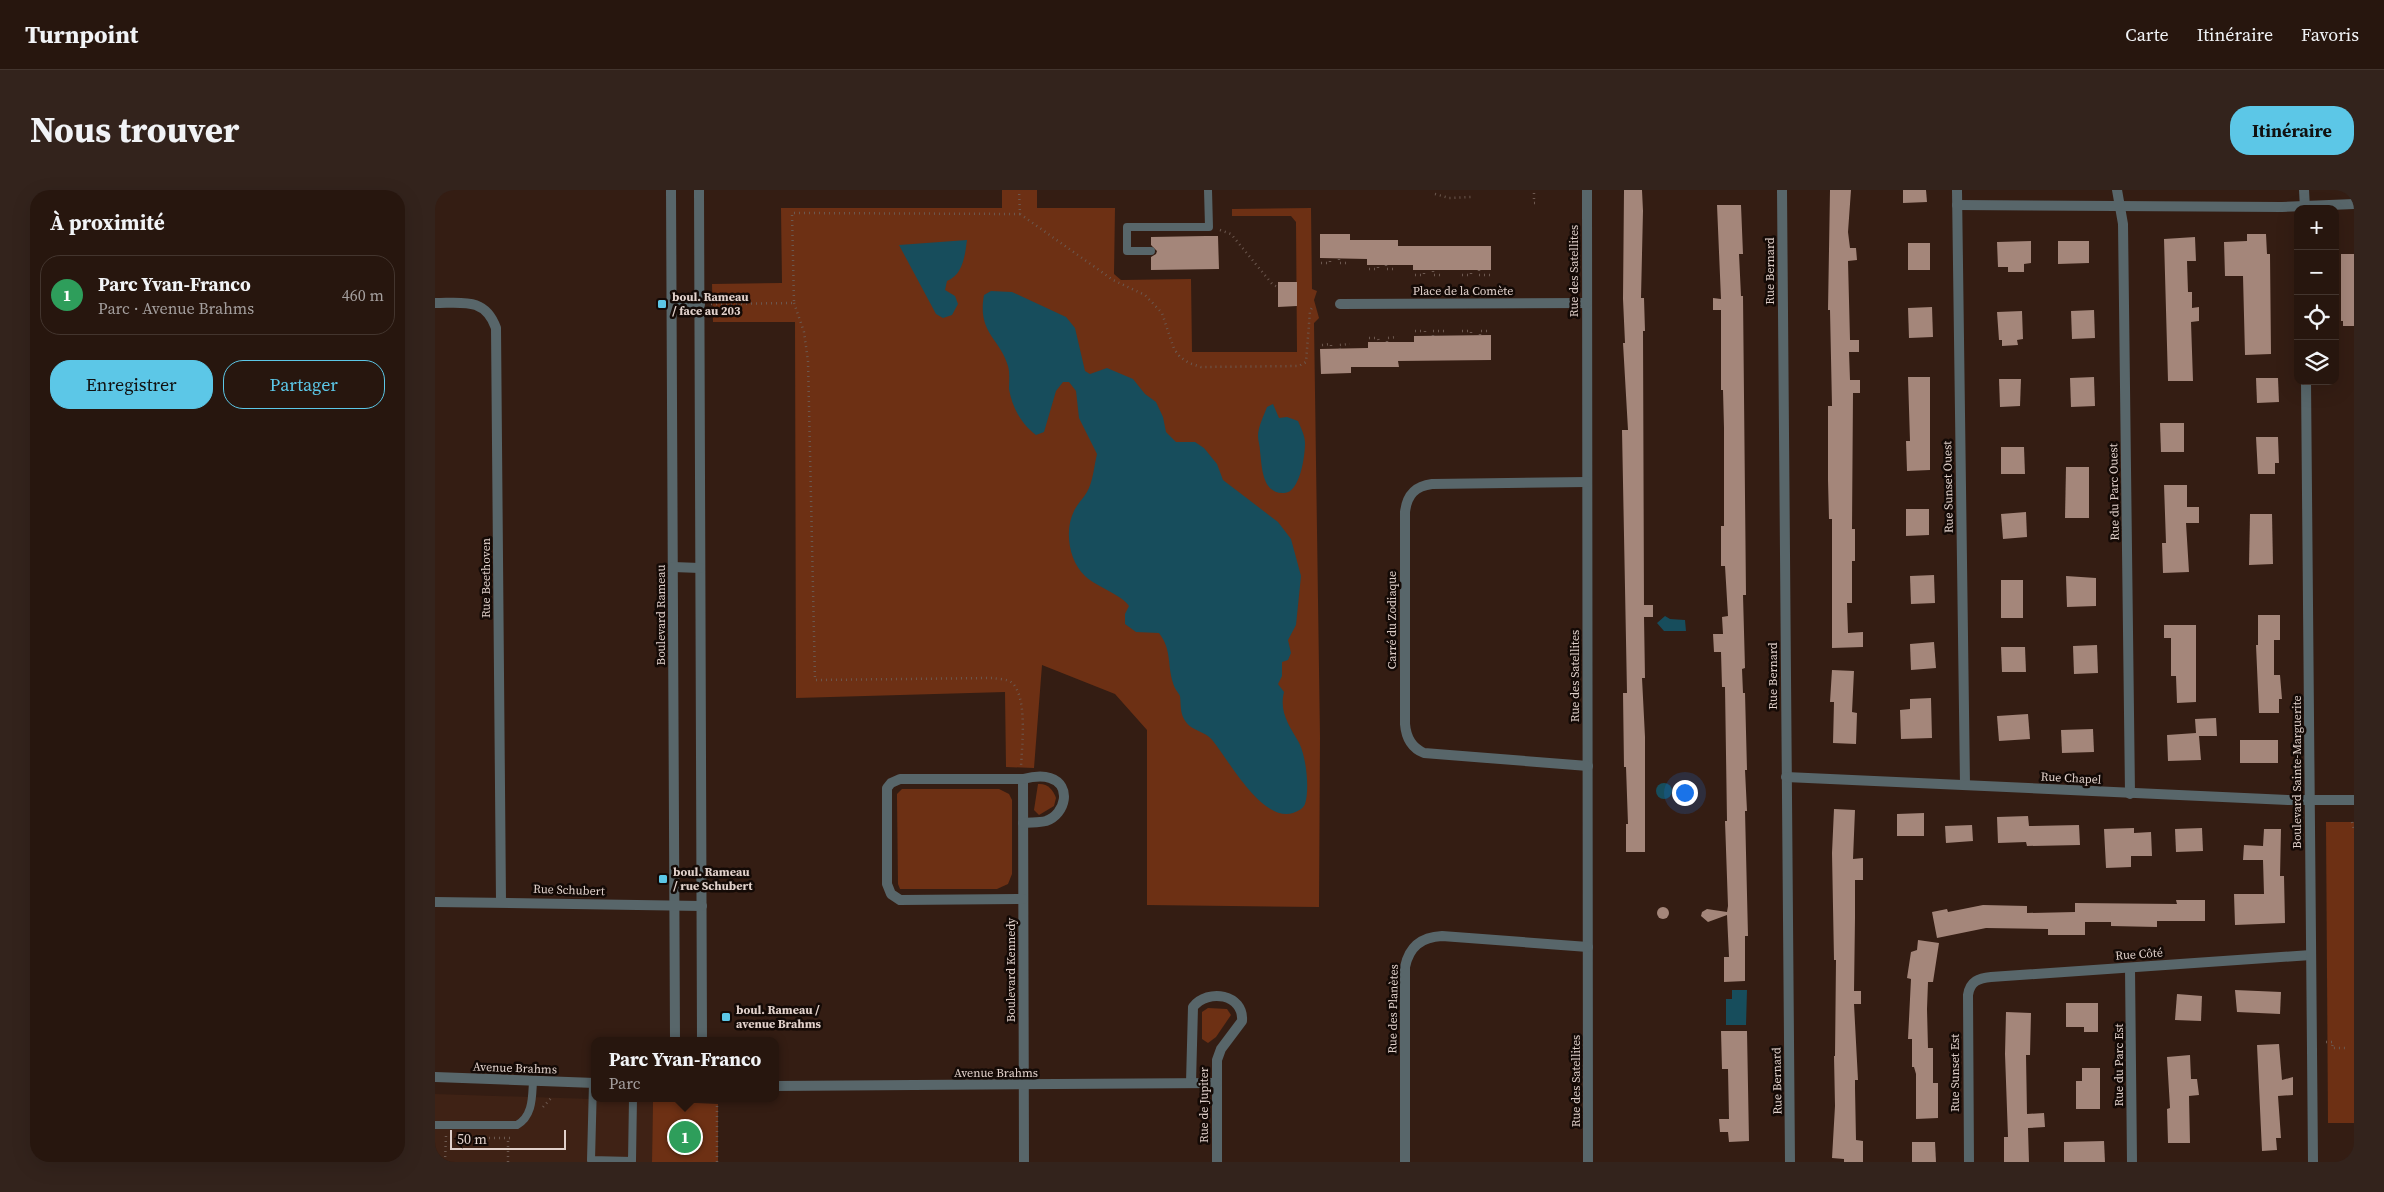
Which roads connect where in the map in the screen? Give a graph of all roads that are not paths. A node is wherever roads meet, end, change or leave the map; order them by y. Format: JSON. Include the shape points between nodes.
{"nodes":[{"id":1,"x":671,"y":190,"type":"edge"},
{"id":2,"x":699,"y":190,"type":"edge"},
{"id":3,"x":1208,"y":190,"type":"edge"},
{"id":4,"x":1587,"y":190,"type":"edge"},
{"id":5,"x":1781,"y":190,"type":"edge"},
{"id":6,"x":1957,"y":190,"type":"edge"},
{"id":7,"x":2117,"y":190,"type":"edge"},
{"id":8,"x":2304,"y":190,"type":"edge"},
{"id":9,"x":2354,"y":204,"type":"edge"},
{"id":10,"x":1957,"y":205,"type":"junction"},
{"id":11,"x":2305,"y":205,"type":"edge"},
{"id":12,"x":2338,"y":205,"type":"edge"},
{"id":13,"x":2120,"y":206,"type":"junction"},
{"id":14,"x":2294,"y":207,"type":"edge"},
{"id":15,"x":1151,"y":251,"type":"dead end"},
{"id":16,"x":1587,"y":302,"type":"junction"},
{"id":17,"x":435,"y":303,"type":"edge"},
{"id":18,"x":672,"y":304,"type":"junction"},
{"id":19,"x":705,"y":304,"type":"junction"},
{"id":20,"x":1340,"y":304,"type":"dead end"},
{"id":21,"x":2306,"y":385,"type":"edge"},
{"id":22,"x":1587,"y":482,"type":"junction"},
{"id":23,"x":673,"y":568,"type":"junction"},
{"id":24,"x":700,"y":568,"type":"junction"},
{"id":25,"x":1588,"y":766,"type":"junction"},
{"id":26,"x":1786,"y":777,"type":"junction"},
{"id":27,"x":1023,"y":779,"type":"junction"},
{"id":28,"x":1965,"y":785,"type":"junction"},
{"id":29,"x":2130,"y":794,"type":"junction"},
{"id":30,"x":2310,"y":800,"type":"junction"},
{"id":31,"x":2354,"y":800,"type":"edge"},
{"id":32,"x":1023,"y":823,"type":"junction"},
{"id":33,"x":1023,"y":899,"type":"junction"},
{"id":34,"x":435,"y":902,"type":"edge"},
{"id":35,"x":501,"y":902,"type":"junction"},
{"id":36,"x":675,"y":906,"type":"junction"},
{"id":37,"x":702,"y":906,"type":"junction"},
{"id":38,"x":1589,"y":947,"type":"junction"},
{"id":39,"x":2311,"y":955,"type":"junction"},
{"id":40,"x":2130,"y":968,"type":"junction"},
{"id":41,"x":1971,"y":984,"type":"joint"},
{"id":42,"x":675,"y":1037,"type":"edge"},
{"id":43,"x":702,"y":1037,"type":"edge"},
{"id":44,"x":435,"y":1077,"type":"edge"},
{"id":45,"x":533,"y":1081,"type":"junction"},
{"id":46,"x":591,"y":1083,"type":"edge"},
{"id":47,"x":1191,"y":1083,"type":"junction"},
{"id":48,"x":1217,"y":1083,"type":"junction"},
{"id":49,"x":779,"y":1086,"type":"edge"},
{"id":50,"x":1023,"y":1086,"type":"junction"},
{"id":51,"x":593,"y":1102,"type":"edge"},
{"id":52,"x":633,"y":1102,"type":"edge"},
{"id":53,"x":435,"y":1125,"type":"edge"},
{"id":54,"x":1024,"y":1162,"type":"edge"},
{"id":55,"x":1217,"y":1162,"type":"edge"},
{"id":56,"x":1405,"y":1162,"type":"edge"},
{"id":57,"x":1588,"y":1162,"type":"edge"},
{"id":58,"x":1790,"y":1162,"type":"edge"},
{"id":59,"x":1969,"y":1162,"type":"edge"},
{"id":60,"x":2132,"y":1162,"type":"edge"},
{"id":61,"x":2313,"y":1162,"type":"edge"}],
"edges":[{"from":1,"to":18,"type":"street","name":"Boulevard Rameau"},
{"from":2,"to":19,"type":"street"},
{"from":3,"to":15,"type":"lane","via":[[1209,227],[1127,227],[1127,251]]},
{"from":4,"to":16,"type":"street","name":"Rue des Satellites"},
{"from":5,"to":26,"type":"street","name":"Rue Bernard"},
{"from":6,"to":10,"type":"street","name":"Rue Sunset Ouest"},
{"from":7,"to":13,"type":"street","name":"Rue du Parc Ouest"},
{"from":8,"to":11,"type":"street"},
{"from":9,"to":12,"type":"street"},
{"from":10,"to":13,"type":"street"},
{"from":10,"to":28,"type":"street","name":"Rue Sunset Ouest"},
{"from":13,"to":14,"type":"street"},
{"from":13,"to":29,"type":"street","name":"Rue du Parc Ouest"},
{"from":16,"to":20,"type":"street","name":"Place de la Comète"},
{"from":16,"to":22,"type":"street","name":"Rue des Satellites"},
{"from":17,"to":35,"type":"street","name":"Rue Beethoven","via":[[467,303],[482,307],[496,328]]},
{"from":18,"to":19,"type":"street"},
{"from":18,"to":23,"type":"street","name":"Boulevard Rameau"},
{"from":19,"to":24,"type":"street"},
{"from":21,"to":30,"type":"street","name":"Boulevard Sainte-Marguerite"},
{"from":22,"to":25,"type":"street","name":"Rue des Satellites"},
{"from":22,"to":25,"type":"street","name":"Carré du Zodiaque","via":[[1432,484],[1411,494],[1405,512],[1405,724],[1411,743],[1424,753]]},
{"from":23,"to":24,"type":"street"},
{"from":23,"to":36,"type":"street","name":"Boulevard Rameau"},
{"from":24,"to":37,"type":"street"},
{"from":25,"to":38,"type":"street","name":"Rue des Satellites"},
{"from":26,"to":28,"type":"street","name":"Rue Chapel"},
{"from":26,"to":58,"type":"street","name":"Rue Bernard"},
{"from":27,"to":32,"type":"street","name":"Boulevard Kennedy"},
{"from":27,"to":32,"type":"street","via":[[1048,777],[1059,784],[1064,795],[1063,808],[1054,817],[1042,822]]},
{"from":27,"to":33,"type":"street","via":[[900,779],[887,788],[886,802],[887,884],[894,898]]},
{"from":28,"to":29,"type":"street","name":"Rue Chapel"},
{"from":29,"to":30,"type":"street","name":"Rue Chapel"},
{"from":30,"to":31,"type":"street","name":"Rue Chapel"},
{"from":30,"to":39,"type":"street","name":"Boulevard Sainte-Marguerite"},
{"from":32,"to":33,"type":"street","name":"Boulevard Kennedy"},
{"from":33,"to":50,"type":"street","name":"Boulevard Kennedy"},
{"from":34,"to":35,"type":"street","name":"Rue Schubert"},
{"from":35,"to":36,"type":"street","name":"Rue Schubert"},
{"from":36,"to":37,"type":"street","name":"Rue Schubert"},
{"from":36,"to":42,"type":"street","name":"Boulevard Rameau"},
{"from":37,"to":43,"type":"street"},
{"from":38,"to":56,"type":"street","name":"Rue des Planètes","via":[[1441,936],[1414,946],[1405,967]]},
{"from":38,"to":57,"type":"street","name":"Rue des Satellites"},
{"from":39,"to":40,"type":"street","name":"Rue Côté"},
{"from":39,"to":61,"type":"street","name":"Boulevard Sainte-Marguerite"},
{"from":40,"to":41,"type":"street","name":"Rue Côté","via":[[1991,977]]},
{"from":40,"to":60,"type":"street","name":"Rue du Parc Est"},
{"from":41,"to":59,"type":"street","name":"Rue Sunset Est","via":[[1967,1001]]},
{"from":44,"to":45,"type":"street","name":"Avenue Brahms"},
{"from":45,"to":46,"type":"street","name":"Avenue Brahms"},
{"from":45,"to":53,"type":"lane","via":[[529,1112],[526,1119],[517,1125]]},
{"from":47,"to":48,"type":"street","name":"Avenue Brahms"},
{"from":47,"to":48,"type":"street","name":"Rue de Jupiter","via":[[1193,1007],[1202,999],[1217,996],[1238,1003],[1243,1016],[1219,1054]]},
{"from":47,"to":50,"type":"street","name":"Avenue Brahms"},
{"from":48,"to":55,"type":"street","name":"Rue de Jupiter"},
{"from":49,"to":50,"type":"street","name":"Avenue Brahms"},
{"from":50,"to":54,"type":"street","name":"Boulevard Kennedy"},
{"from":51,"to":52,"type":"lane","via":[[591,1160],[632,1161]]}]}
